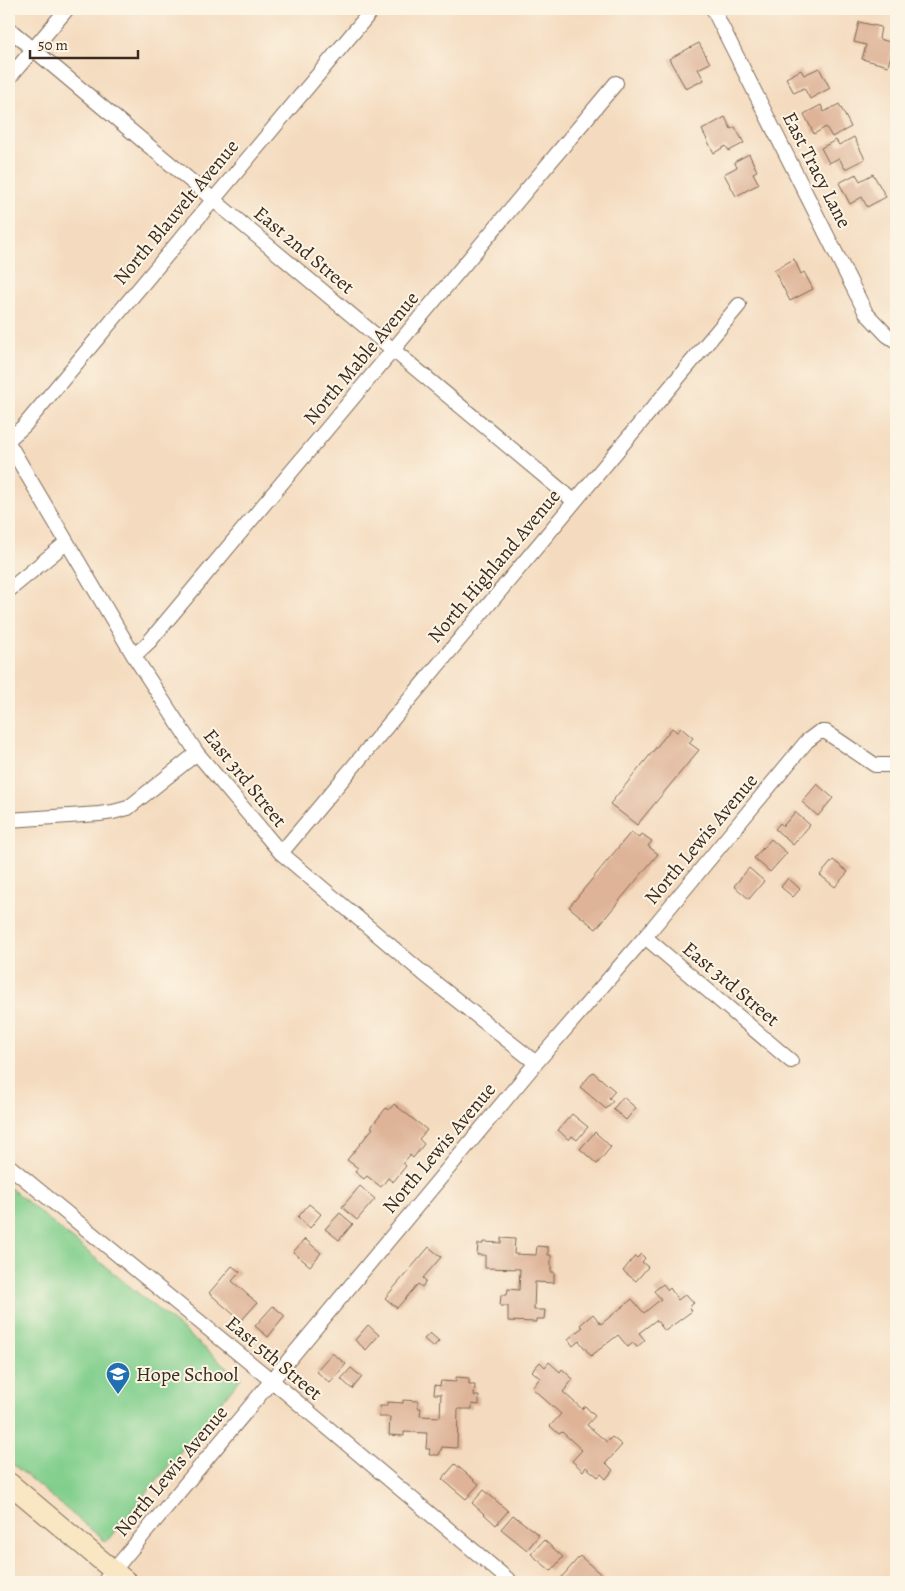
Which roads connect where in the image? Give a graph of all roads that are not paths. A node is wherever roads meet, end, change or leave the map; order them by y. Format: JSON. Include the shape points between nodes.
{"nodes":[{"id":1,"x":67,"y":9,"type":"edge"},
{"id":2,"x":714,"y":9,"type":"edge"},
{"id":3,"x":368,"y":10,"type":"edge"},
{"id":4,"x":9,"y":29,"type":"edge"},
{"id":5,"x":33,"y":49,"type":"junction"},
{"id":6,"x":9,"y":78,"type":"edge"},
{"id":7,"x":616,"y":83,"type":"dead end"},
{"id":8,"x":214,"y":199,"type":"junction"},
{"id":9,"x":739,"y":305,"type":"dead end"},
{"id":10,"x":896,"y":341,"type":"edge"},
{"id":11,"x":394,"y":351,"type":"junction"},
{"id":12,"x":9,"y":439,"type":"edge"},
{"id":13,"x":9,"y":444,"type":"edge"},
{"id":14,"x":574,"y":501,"type":"junction"},
{"id":15,"x":66,"y":543,"type":"junction"},
{"id":16,"x":9,"y":590,"type":"edge"},
{"id":17,"x":134,"y":656,"type":"junction"},
{"id":18,"x":197,"y":753,"type":"junction"},
{"id":19,"x":896,"y":765,"type":"edge"},
{"id":20,"x":9,"y":820,"type":"edge"},
{"id":21,"x":281,"y":853,"type":"junction"},
{"id":22,"x":645,"y":937,"type":"junction"},
{"id":23,"x":792,"y":1061,"type":"dead end"},
{"id":24,"x":536,"y":1063,"type":"junction"},
{"id":25,"x":9,"y":1166,"type":"edge"},
{"id":26,"x":271,"y":1380,"type":"junction"},
{"id":27,"x":9,"y":1483,"type":"edge"},
{"id":28,"x":115,"y":1578,"type":"edge"},
{"id":29,"x":511,"y":1582,"type":"edge"}],
"edges":[{"from":1,"to":5,"type":"street"},
{"from":2,"to":10,"type":"street","name":"East Tracy Lane","via":[[866,313]]},
{"from":3,"to":8,"type":"street","name":"North Blauvelt Avenue"},
{"from":4,"to":5,"type":"street","name":"East 2nd Street"},
{"from":5,"to":6,"type":"street"},
{"from":5,"to":8,"type":"street","name":"East 2nd Street"},
{"from":7,"to":11,"type":"street","name":"North Mable Avenue"},
{"from":8,"to":11,"type":"street","name":"East 2nd Street"},
{"from":8,"to":12,"type":"street","name":"North Blauvelt Avenue","via":[[24,426]]},
{"from":9,"to":14,"type":"street","name":"North Highland Avenue"},
{"from":11,"to":14,"type":"street","name":"East 2nd Street"},
{"from":11,"to":17,"type":"street","name":"North Mable Avenue"},
{"from":13,"to":15,"type":"street","name":"East 3rd Street"},
{"from":14,"to":21,"type":"street","name":"North Highland Avenue"},
{"from":15,"to":16,"type":"street"},
{"from":15,"to":17,"type":"street","name":"East 3rd Street"},
{"from":17,"to":18,"type":"street","name":"East 3rd Street"},
{"from":18,"to":20,"type":"street","via":[[128,808],[99,814]]},
{"from":18,"to":21,"type":"street","name":"East 3rd Street"},
{"from":19,"to":22,"type":"street","name":"North Lewis Avenue","via":[[875,765],[826,732],[819,732],[807,741]]},
{"from":21,"to":24,"type":"street","name":"East 3rd Street"},
{"from":22,"to":23,"type":"street","name":"East 3rd Street"},
{"from":22,"to":24,"type":"street","name":"North Lewis Avenue"},
{"from":24,"to":26,"type":"street","name":"North Lewis Avenue"},
{"from":25,"to":26,"type":"street","name":"East 5th Street"},
{"from":26,"to":28,"type":"street","name":"North Lewis Avenue"},
{"from":26,"to":29,"type":"street","name":"East 5th Street"},
{"from":27,"to":28,"type":"main road"}]}
